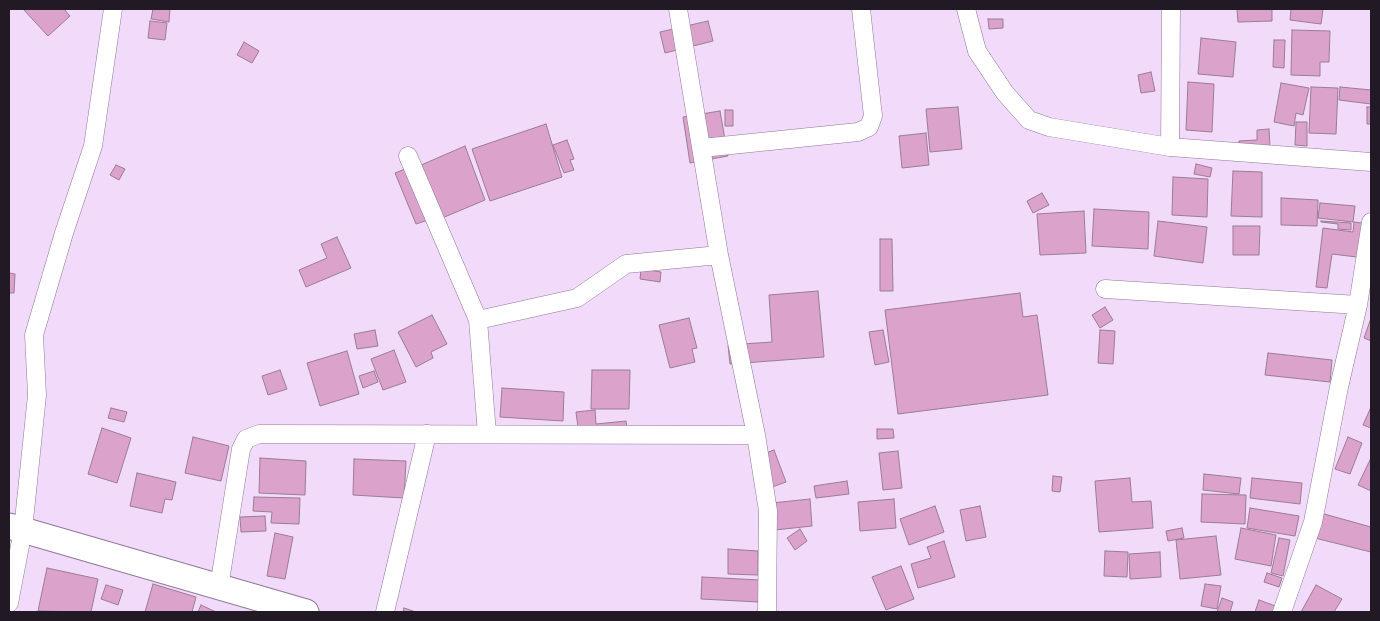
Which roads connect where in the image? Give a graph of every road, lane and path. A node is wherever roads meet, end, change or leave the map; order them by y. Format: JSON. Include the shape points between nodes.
{"nodes":[{"id":1,"x":113,"y":9,"type":"edge"},
{"id":2,"x":678,"y":9,"type":"edge"},
{"id":3,"x":861,"y":9,"type":"edge"},
{"id":4,"x":966,"y":9,"type":"edge"},
{"id":5,"x":1171,"y":9,"type":"edge"},
{"id":6,"x":1170,"y":147,"type":"junction"},
{"id":7,"x":702,"y":148,"type":"junction"},
{"id":8,"x":408,"y":156,"type":"dead end"},
{"id":9,"x":1371,"y":162,"type":"edge"},
{"id":10,"x":1371,"y":222,"type":"edge"},
{"id":11,"x":719,"y":255,"type":"junction"},
{"id":12,"x":1105,"y":289,"type":"dead end"},
{"id":13,"x":1358,"y":305,"type":"junction"},
{"id":14,"x":478,"y":320,"type":"junction"},
{"id":15,"x":428,"y":434,"type":"junction"},
{"id":16,"x":487,"y":434,"type":"junction"},
{"id":17,"x":756,"y":435,"type":"junction"},
{"id":18,"x":16,"y":528,"type":"edge"},
{"id":19,"x":219,"y":587,"type":"junction"},
{"id":20,"x":9,"y":603,"type":"edge"},
{"id":21,"x":306,"y":612,"type":"edge"},
{"id":22,"x":384,"y":612,"type":"edge"},
{"id":23,"x":767,"y":612,"type":"edge"},
{"id":24,"x":1282,"y":612,"type":"edge"}],
"edges":[{"from":1,"to":18,"type":"street","via":[[92,146],[34,335],[38,395]]},
{"from":2,"to":7,"type":"street"},
{"from":3,"to":7,"type":"street","via":[[873,116],[869,128],[858,132]]},
{"from":4,"to":6,"type":"street","via":[[978,51],[1005,93],[1029,120],[1049,127]]},
{"from":5,"to":6,"type":"street"},
{"from":6,"to":9,"type":"street"},
{"from":7,"to":11,"type":"street"},
{"from":8,"to":14,"type":"street"},
{"from":10,"to":13,"type":"street"},
{"from":11,"to":14,"type":"street","via":[[626,264],[577,298]]},
{"from":11,"to":17,"type":"street"},
{"from":12,"to":13,"type":"street"},
{"from":13,"to":24,"type":"street","via":[[1312,522]]},
{"from":14,"to":16,"type":"street"},
{"from":15,"to":16,"type":"street"},
{"from":15,"to":19,"type":"street","via":[[259,434],[246,439],[241,449]]},
{"from":15,"to":22,"type":"street"},
{"from":16,"to":17,"type":"street"},
{"from":17,"to":23,"type":"street","via":[[768,511]]},
{"from":18,"to":19,"type":"street"},
{"from":18,"to":20,"type":"street"},
{"from":19,"to":21,"type":"street"}]}
